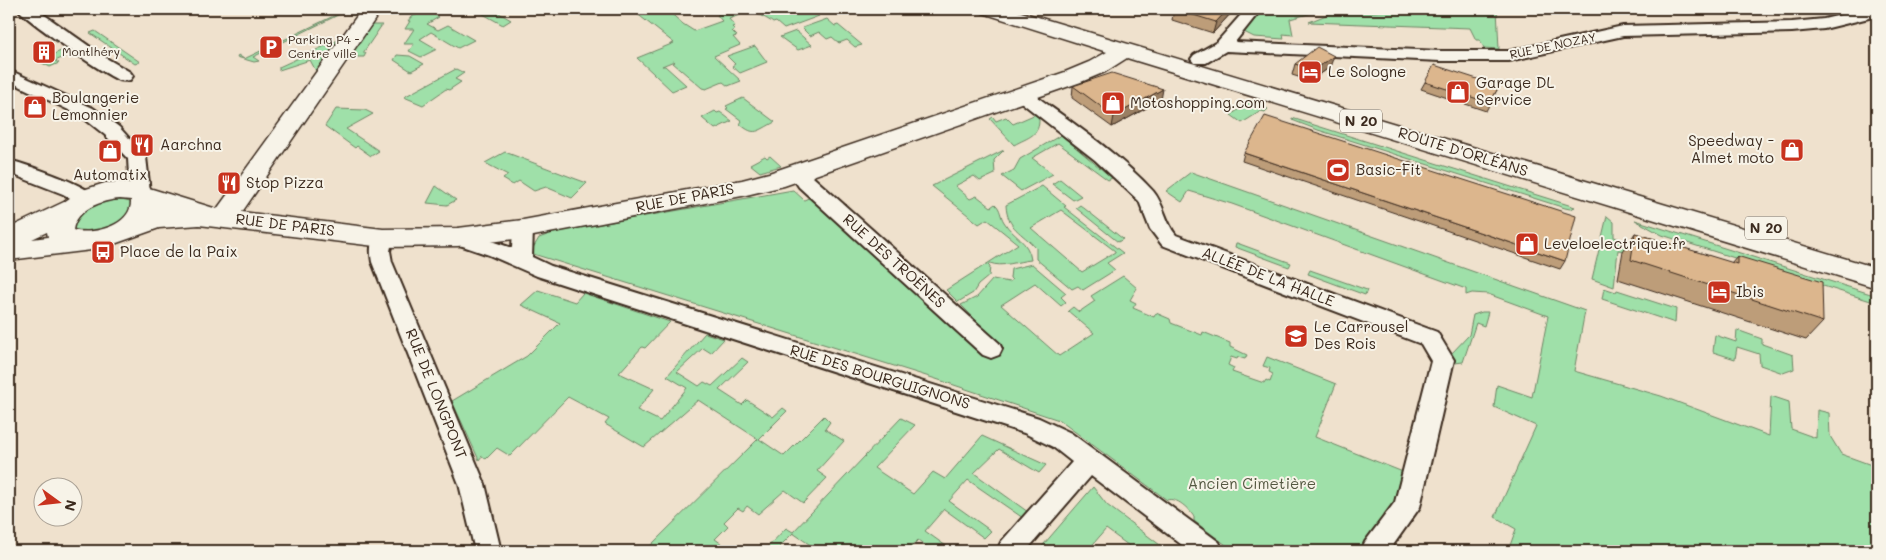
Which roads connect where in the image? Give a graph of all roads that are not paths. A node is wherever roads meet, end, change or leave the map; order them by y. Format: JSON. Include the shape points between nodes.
{"nodes":[{"id":1,"x":26,"y":9,"type":"edge"},
{"id":2,"x":372,"y":9,"type":"edge"},
{"id":3,"x":990,"y":9,"type":"edge"},
{"id":4,"x":1038,"y":9,"type":"edge"},
{"id":5,"x":1257,"y":9,"type":"edge"},
{"id":6,"x":1877,"y":11,"type":"edge"},
{"id":7,"x":1224,"y":46,"type":"junction"},
{"id":8,"x":1125,"y":50,"type":"junction"},
{"id":9,"x":1200,"y":59,"type":"junction"},
{"id":10,"x":9,"y":75,"type":"edge"},
{"id":11,"x":124,"y":76,"type":"dead end"},
{"id":12,"x":1023,"y":95,"type":"junction"},
{"id":13,"x":9,"y":166,"type":"edge"},
{"id":14,"x":799,"y":172,"type":"junction"},
{"id":15,"x":142,"y":194,"type":"junction"},
{"id":16,"x":81,"y":203,"type":"junction"},
{"id":17,"x":224,"y":218,"type":"junction"},
{"id":18,"x":126,"y":229,"type":"junction"},
{"id":19,"x":523,"y":229,"type":"junction"},
{"id":20,"x":458,"y":237,"type":"junction"},
{"id":21,"x":383,"y":238,"type":"junction"},
{"id":22,"x":9,"y":239,"type":"edge"},
{"id":23,"x":79,"y":243,"type":"junction"},
{"id":24,"x":9,"y":252,"type":"edge"},
{"id":25,"x":1877,"y":261,"type":"edge"},
{"id":26,"x":521,"y":262,"type":"junction"},
{"id":27,"x":1877,"y":278,"type":"edge"},
{"id":28,"x":991,"y":349,"type":"dead end"},
{"id":29,"x":1089,"y":460,"type":"junction"},
{"id":30,"x":488,"y":551,"type":"edge"},
{"id":31,"x":1010,"y":551,"type":"edge"},
{"id":32,"x":1210,"y":551,"type":"edge"},
{"id":33,"x":1374,"y":551,"type":"edge"}],
"edges":[{"from":1,"to":11,"type":"street"},
{"from":2,"to":17,"type":"main road"},
{"from":3,"to":8,"type":"main road","name":"ROUTE D'ORLÉANS","number":"N 20"},
{"from":4,"to":9,"type":"main road","name":"ROUTE D'ORLÉANS","number":"N 20"},
{"from":5,"to":7,"type":"street","via":[[1232,33]]},
{"from":6,"to":7,"type":"street","name":"RUE DE NOZAY","via":[[1824,24],[1792,27],[1624,31],[1509,56]]},
{"from":7,"to":9,"type":"street"},
{"from":8,"to":12,"type":"main road","name":"RUE DE PARIS","via":[[1097,67]]},
{"from":8,"to":27,"type":"main road","name":"ROUTE D'ORLÉANS","number":"N 20"},
{"from":9,"to":25,"type":"main road","name":"ROUTE D'ORLÉANS","number":"N 20"},
{"from":10,"to":15,"type":"street","via":[[87,112],[112,131],[137,157]]},
{"from":12,"to":14,"type":"main road","name":"RUE DE PARIS"},
{"from":12,"to":33,"type":"street","name":"ALLÉE DE LA HALLE","via":[[1120,171],[1149,198],[1161,232],[1169,240],[1429,338],[1443,363],[1418,468],[1407,507]]},
{"from":13,"to":16,"type":"street","via":[[70,189]]},
{"from":14,"to":19,"type":"main road","name":"RUE DE PARIS","via":[[742,188]]},
{"from":14,"to":28,"type":"street","name":"RUE DES TROËNES"},
{"from":15,"to":16,"type":"main road","via":[[115,190]]},
{"from":15,"to":17,"type":"main road","name":"RUE DE PARIS"},
{"from":15,"to":18,"type":"main road","via":[[146,203],[144,211]]},
{"from":16,"to":22,"type":"main road"},
{"from":16,"to":23,"type":"main road","via":[[64,217],[59,226],[60,235]]},
{"from":17,"to":18,"type":"main road","name":"RUE DE PARIS","via":[[157,219]]},
{"from":17,"to":21,"type":"main road","name":"RUE DE PARIS"},
{"from":18,"to":23,"type":"main road","via":[[103,239]]},
{"from":19,"to":20,"type":"main road","name":"RUE DE PARIS"},
{"from":19,"to":26,"type":"street"},
{"from":20,"to":21,"type":"main road","name":"RUE DE PARIS"},
{"from":20,"to":26,"type":"street","name":"RUE DES BOURGUIGNONS"},
{"from":21,"to":30,"type":"street","name":"RUE DE LONGPONT","via":[[382,262],[472,484]]},
{"from":23,"to":24,"type":"main road"},
{"from":26,"to":29,"type":"street","name":"RUE DES BOURGUIGNONS","via":[[1031,425],[1062,440]]},
{"from":29,"to":31,"type":"street"},
{"from":29,"to":32,"type":"street","name":"RUE DES BOURGUIGNONS"}]}
